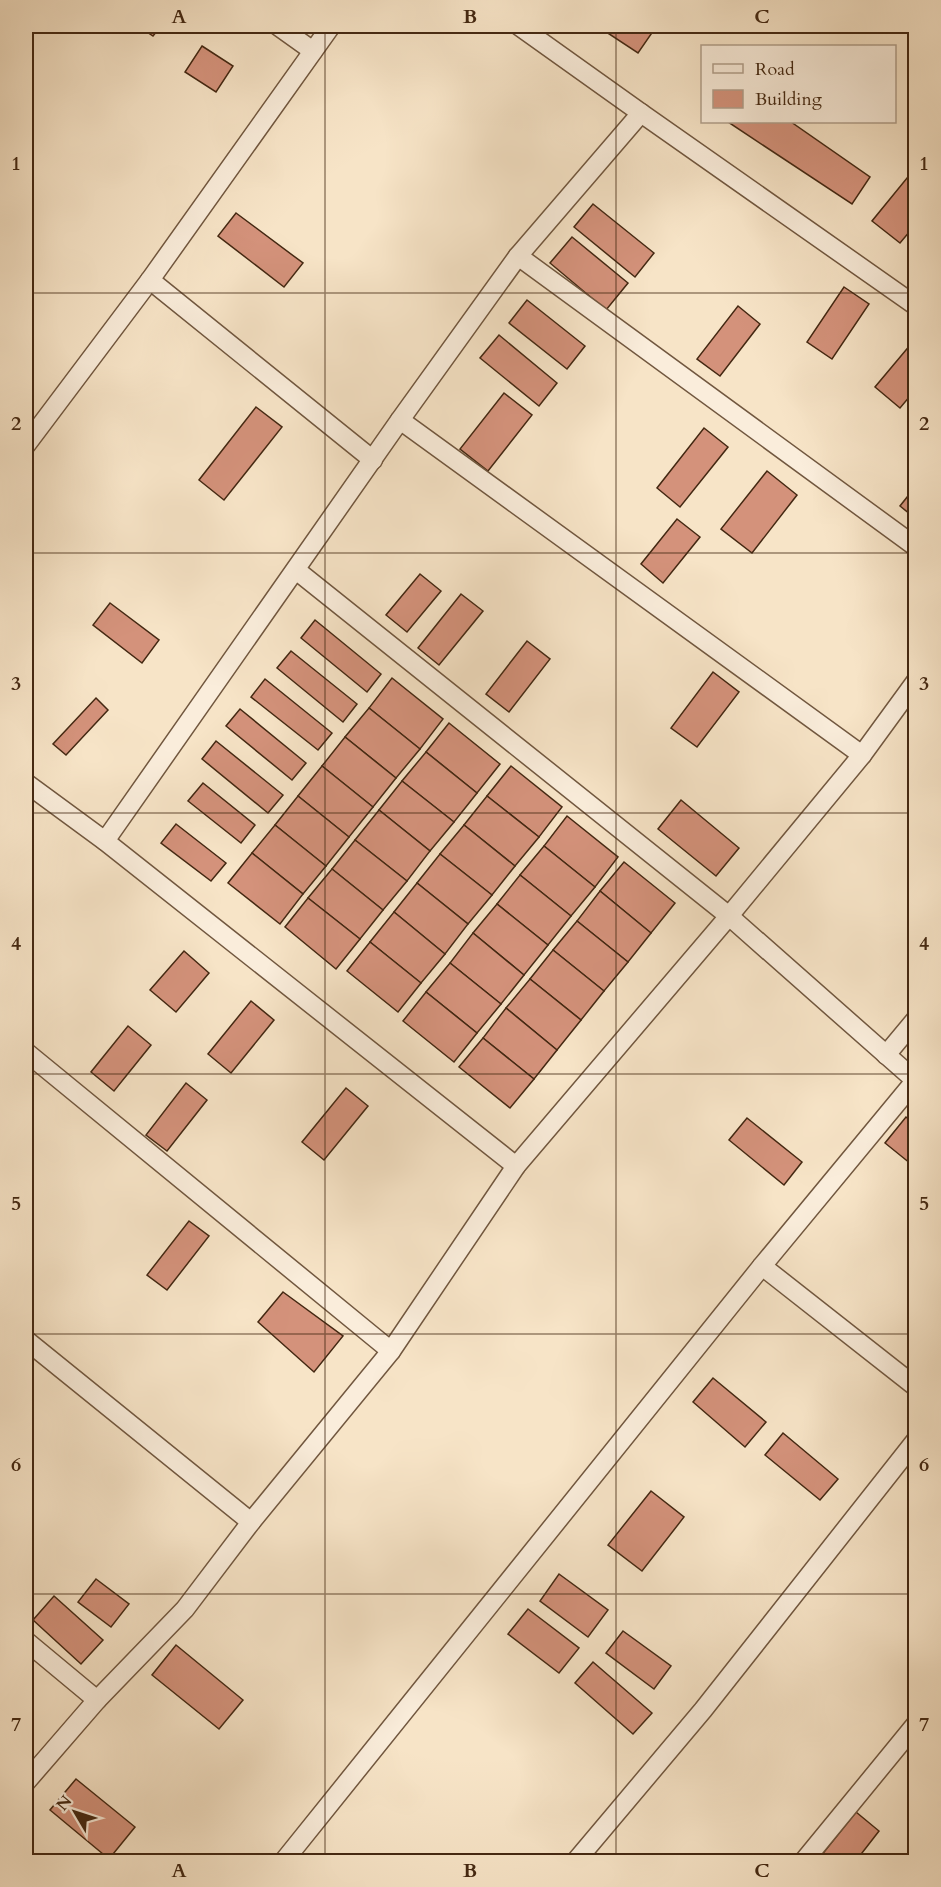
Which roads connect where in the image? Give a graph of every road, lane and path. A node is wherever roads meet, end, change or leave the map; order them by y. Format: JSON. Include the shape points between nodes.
{"nodes":[{"id":1,"x":278,"y":26,"type":"edge"},
{"id":2,"x":331,"y":26,"type":"edge"},
{"id":3,"x":519,"y":26,"type":"edge"},
{"id":4,"x":313,"y":51,"type":"junction"},
{"id":5,"x":641,"y":113,"type":"junction"},
{"id":6,"x":518,"y":256,"type":"junction"},
{"id":7,"x":150,"y":280,"type":"junction"},
{"id":8,"x":915,"y":306,"type":"edge"},
{"id":9,"x":400,"y":420,"type":"junction"},
{"id":10,"x":26,"y":445,"type":"edge"},
{"id":11,"x":373,"y":460,"type":"junction"},
{"id":12,"x":915,"y":547,"type":"edge"},
{"id":13,"x":296,"y":570,"type":"junction"},
{"id":14,"x":915,"y":681,"type":"edge"},
{"id":15,"x":862,"y":755,"type":"junction"},
{"id":16,"x":26,"y":783,"type":"edge"},
{"id":17,"x":105,"y":841,"type":"junction"},
{"id":18,"x":729,"y":916,"type":"junction"},
{"id":19,"x":915,"y":1019,"type":"edge"},
{"id":20,"x":26,"y":1052,"type":"edge"},
{"id":21,"x":886,"y":1055,"type":"junction"},
{"id":22,"x":915,"y":1081,"type":"edge"},
{"id":23,"x":516,"y":1166,"type":"junction"},
{"id":24,"x":762,"y":1266,"type":"junction"},
{"id":25,"x":26,"y":1340,"type":"edge"},
{"id":26,"x":391,"y":1351,"type":"junction"},
{"id":27,"x":915,"y":1387,"type":"edge"},
{"id":28,"x":915,"y":1440,"type":"edge"},
{"id":29,"x":251,"y":1522,"type":"junction"},
{"id":30,"x":26,"y":1641,"type":"edge"},
{"id":31,"x":97,"y":1700,"type":"junction"},
{"id":32,"x":915,"y":1724,"type":"edge"},
{"id":33,"x":26,"y":1782,"type":"edge"},
{"id":34,"x":283,"y":1862,"type":"edge"},
{"id":35,"x":574,"y":1862,"type":"edge"},
{"id":36,"x":803,"y":1862,"type":"edge"}],
"edges":[{"from":1,"to":4,"type":"street"},
{"from":2,"to":4,"type":"street"},
{"from":3,"to":5,"type":"street"},
{"from":4,"to":7,"type":"street"},
{"from":5,"to":6,"type":"street"},
{"from":5,"to":8,"type":"street"},
{"from":6,"to":9,"type":"street"},
{"from":6,"to":12,"type":"street"},
{"from":7,"to":10,"type":"street"},
{"from":7,"to":11,"type":"street"},
{"from":9,"to":11,"type":"street"},
{"from":9,"to":15,"type":"street"},
{"from":11,"to":13,"type":"street"},
{"from":13,"to":17,"type":"street"},
{"from":13,"to":18,"type":"street"},
{"from":14,"to":15,"type":"street"},
{"from":15,"to":18,"type":"street"},
{"from":16,"to":17,"type":"street"},
{"from":17,"to":23,"type":"street"},
{"from":18,"to":21,"type":"street"},
{"from":18,"to":23,"type":"street"},
{"from":19,"to":21,"type":"street"},
{"from":20,"to":26,"type":"street"},
{"from":21,"to":22,"type":"street"},
{"from":22,"to":24,"type":"street"},
{"from":23,"to":26,"type":"street"},
{"from":24,"to":27,"type":"street"},
{"from":24,"to":34,"type":"street"},
{"from":25,"to":29,"type":"street"},
{"from":26,"to":29,"type":"street"},
{"from":28,"to":35,"type":"street","via":[[703,1710]]},
{"from":29,"to":31,"type":"street","via":[[185,1609]]},
{"from":30,"to":31,"type":"street"},
{"from":31,"to":33,"type":"street"},
{"from":32,"to":36,"type":"street"}]}
